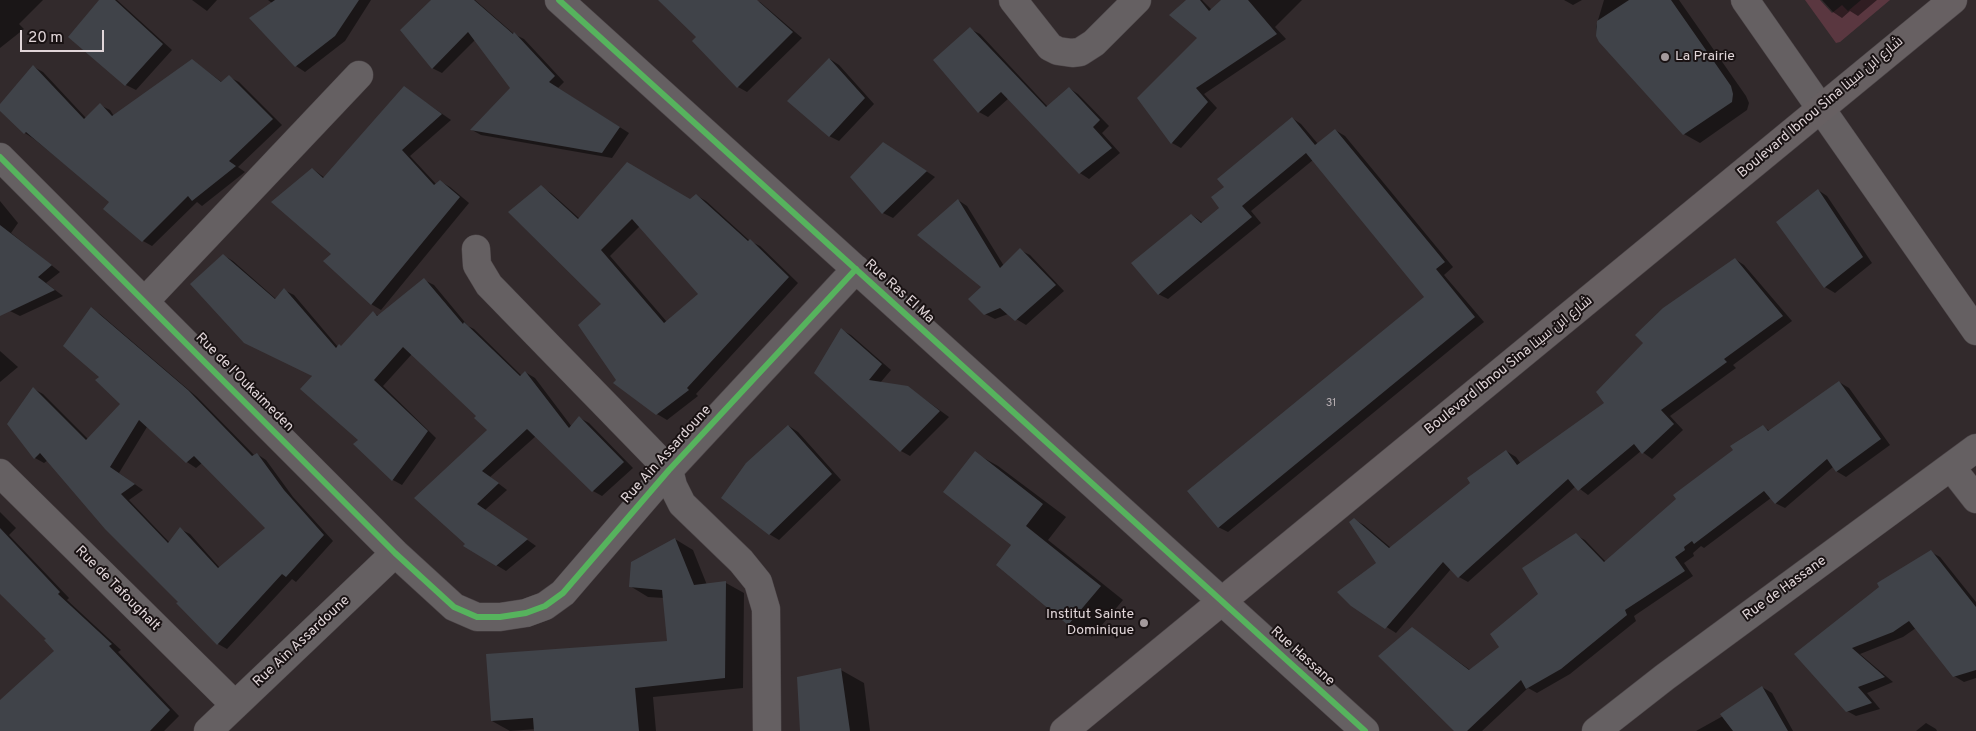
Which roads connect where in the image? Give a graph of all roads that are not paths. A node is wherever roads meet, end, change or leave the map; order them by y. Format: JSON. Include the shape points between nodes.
{"nodes":[{"id":1,"x":560,"y":0,"type":"edge"},
{"id":2,"x":1013,"y":0,"type":"edge"},
{"id":3,"x":1137,"y":0,"type":"edge"},
{"id":4,"x":1745,"y":0,"type":"edge"},
{"id":5,"x":1952,"y":0,"type":"edge"},
{"id":6,"x":359,"y":75,"type":"dead end"},
{"id":7,"x":1820,"y":109,"type":"junction"},
{"id":8,"x":0,"y":157,"type":"edge"},
{"id":9,"x":476,"y":248,"type":"dead end"},
{"id":10,"x":856,"y":269,"type":"junction"},
{"id":11,"x":145,"y":301,"type":"junction"},
{"id":12,"x":1976,"y":331,"type":"edge"},
{"id":13,"x":1976,"y":448,"type":"edge"},
{"id":14,"x":1951,"y":467,"type":"junction"},
{"id":15,"x":670,"y":470,"type":"junction"},
{"id":16,"x":0,"y":473,"type":"edge"},
{"id":17,"x":1976,"y":499,"type":"edge"},
{"id":18,"x":395,"y":553,"type":"junction"},
{"id":19,"x":1222,"y":602,"type":"junction"},
{"id":20,"x":476,"y":616,"type":"joint"},
{"id":21,"x":235,"y":705,"type":"junction"},
{"id":22,"x":208,"y":731,"type":"edge"},
{"id":23,"x":767,"y":731,"type":"edge"},
{"id":24,"x":1064,"y":731,"type":"edge"},
{"id":25,"x":1365,"y":731,"type":"edge"},
{"id":26,"x":1596,"y":731,"type":"edge"}],
"edges":[{"from":1,"to":10,"type":"street","name":"Rue Ras El Ma"},
{"from":2,"to":3,"type":"street","via":[[1050,47],[1072,53],[1087,48]]},
{"from":4,"to":7,"type":"street"},
{"from":5,"to":7,"type":"main road","name":"Boulevard Ibnou Sina شارع ابن سينا"},
{"from":6,"to":11,"type":"street"},
{"from":7,"to":12,"type":"street"},
{"from":7,"to":19,"type":"main road","name":"Boulevard Ibnou Sina شارع ابن سينا"},
{"from":8,"to":11,"type":"street","name":"Rue de l'Oukaimeden"},
{"from":9,"to":15,"type":"street","via":[[477,265],[489,285]]},
{"from":10,"to":15,"type":"street","name":"Rue Ain Assardoune"},
{"from":10,"to":19,"type":"street","name":"Rue Ras El Ma"},
{"from":11,"to":18,"type":"street","name":"Rue de l'Oukaimeden"},
{"from":13,"to":14,"type":"street","name":"Rue de Hassane"},
{"from":14,"to":17,"type":"street"},
{"from":14,"to":26,"type":"street","name":"Rue de Hassane"},
{"from":15,"to":20,"type":"street","name":"Rue Ain Assardoune","via":[[563,593],[545,606],[526,613]]},
{"from":15,"to":23,"type":"street","via":[[682,504],[758,582],[766,609]]},
{"from":16,"to":21,"type":"street","name":"Rue de Tafoughalt"},
{"from":18,"to":20,"type":"street","name":"Rue de l'Oukaimeden","via":[[454,607]]},
{"from":18,"to":21,"type":"street","name":"Rue Ain Assardoune"},
{"from":19,"to":24,"type":"main road","name":"Boulevard Ibnou Sina شارع ابن سينا"},
{"from":19,"to":25,"type":"street","name":"Rue Hassane"},
{"from":21,"to":22,"type":"street","name":"Rue Ain Assardoune"}]}
